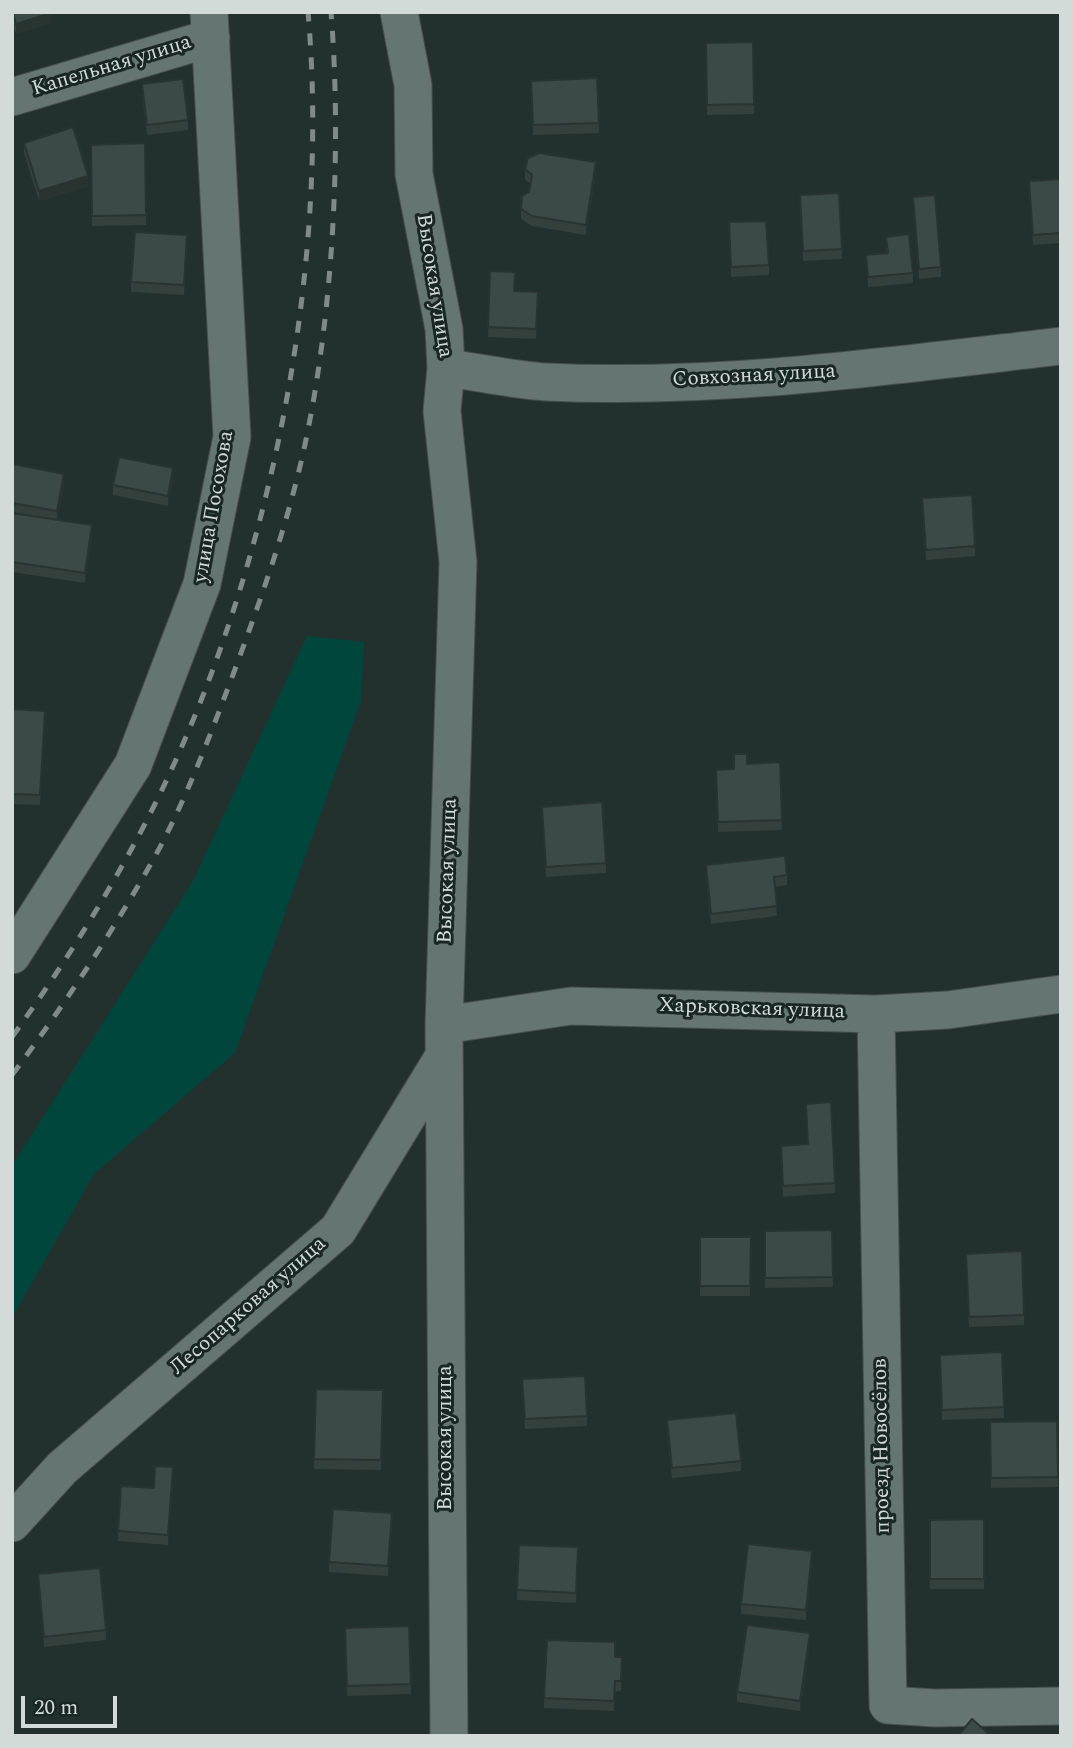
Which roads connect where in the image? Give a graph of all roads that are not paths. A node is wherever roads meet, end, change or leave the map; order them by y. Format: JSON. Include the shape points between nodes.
{"nodes":[{"id":1,"x":399,"y":12,"type":"edge"},
{"id":2,"x":210,"y":25,"type":"edge"},
{"id":3,"x":12,"y":97,"type":"edge"},
{"id":4,"x":1061,"y":346,"type":"edge"},
{"id":5,"x":446,"y":368,"type":"junction"},
{"id":6,"x":12,"y":955,"type":"edge"},
{"id":7,"x":1061,"y":994,"type":"edge"},
{"id":8,"x":876,"y":1014,"type":"junction"},
{"id":9,"x":444,"y":1041,"type":"junction"},
{"id":10,"x":12,"y":1523,"type":"edge"},
{"id":11,"x":1061,"y":1706,"type":"edge"},
{"id":12,"x":449,"y":1736,"type":"edge"}],
"edges":[{"from":1,"to":5,"type":"street","name":"Высокая улица","via":[[413,85],[414,174],[444,329]]},
{"from":2,"to":3,"type":"street","name":"Капельная улица"},
{"from":2,"to":6,"type":"street","name":"улица Посохова","via":[[232,437],[202,584],[133,765]]},
{"from":4,"to":5,"type":"street","name":"Совхозная улица","via":[[813,375],[671,383],[544,382]]},
{"from":5,"to":9,"type":"street","name":"Высокая улица","via":[[442,411],[458,562]]},
{"from":7,"to":8,"type":"street","name":"Харьковская улица","via":[[948,1010]]},
{"from":8,"to":9,"type":"street","name":"Харьковская улица","via":[[571,1006]]},
{"from":8,"to":11,"type":"street","name":"проезд Новосёлов","via":[[888,1705]]},
{"from":9,"to":10,"type":"street","name":"Лесопарковая улица","via":[[338,1230],[62,1468]]},
{"from":9,"to":12,"type":"street","name":"Высокая улица"}]}
